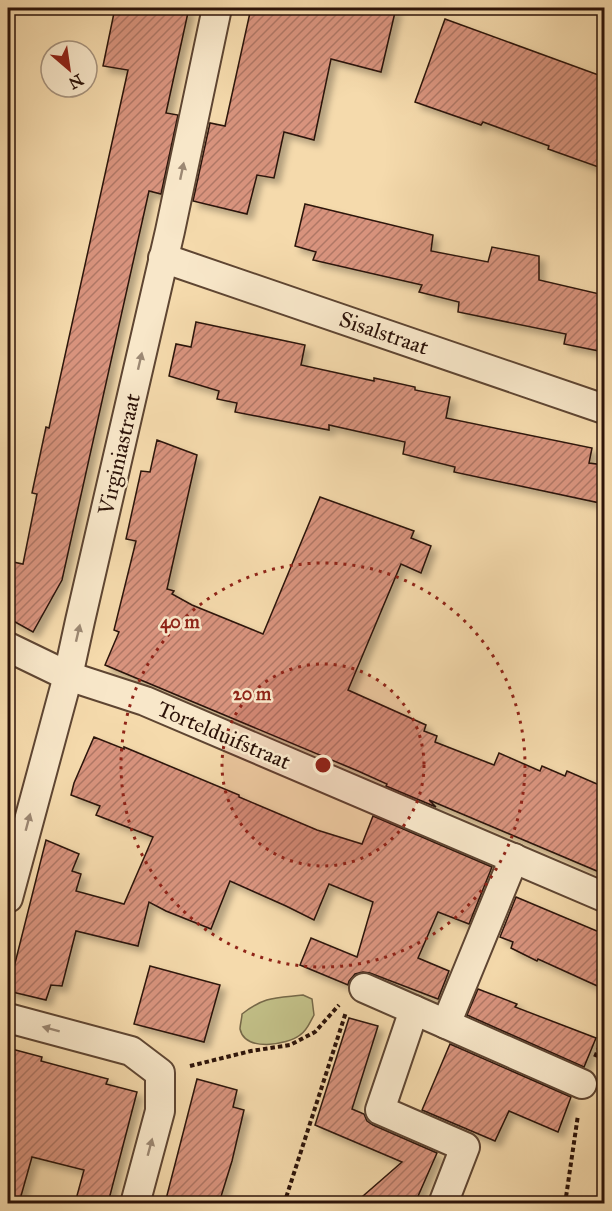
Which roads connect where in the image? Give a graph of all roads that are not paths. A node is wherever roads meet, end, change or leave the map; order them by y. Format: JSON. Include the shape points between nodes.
{"nodes":[{"id":1,"x":217,"y":8,"type":"edge"},
{"id":2,"x":163,"y":258,"type":"junction"},
{"id":3,"x":604,"y":409,"type":"edge"},
{"id":4,"x":8,"y":647,"type":"edge"},
{"id":5,"x":68,"y":676,"type":"junction"},
{"id":6,"x":514,"y":858,"type":"junction"},
{"id":7,"x":604,"y":897,"type":"edge"},
{"id":8,"x":8,"y":898,"type":"edge"},
{"id":9,"x":364,"y":988,"type":"road end"},
{"id":10,"x":414,"y":1010,"type":"junction"},
{"id":11,"x":8,"y":1018,"type":"edge"},
{"id":12,"x":446,"y":1024,"type":"junction"},
{"id":13,"x":582,"y":1084,"type":"road end"},
{"id":14,"x":135,"y":1203,"type":"edge"},
{"id":15,"x":443,"y":1203,"type":"edge"}],
"edges":[{"from":2,"to":1,"type":"street","name":"Virginiastraat","one_way":true},
{"from":2,"to":3,"type":"street","name":"Sisalstraat"},
{"from":5,"to":2,"type":"street","name":"Virginiastraat","one_way":true},
{"from":4,"to":5,"type":"street","name":"Tortelduifstraat"},
{"from":5,"to":6,"type":"street","name":"Tortelduifstraat","via":[[145,701]]},
{"from":8,"to":5,"type":"street","name":"Virginiastraat","one_way":true},
{"from":6,"to":7,"type":"street","name":"Tortelduifstraat"},
{"from":6,"to":12,"type":"street"},
{"from":9,"to":10,"type":"street"},
{"from":10,"to":12,"type":"street"},
{"from":10,"to":15,"type":"street","via":[[380,1110],[465,1147]]},
{"from":14,"to":11,"type":"street","one_way":true,"via":[[160,1111],[160,1073],[131,1051]]},
{"from":12,"to":13,"type":"street"}]}
